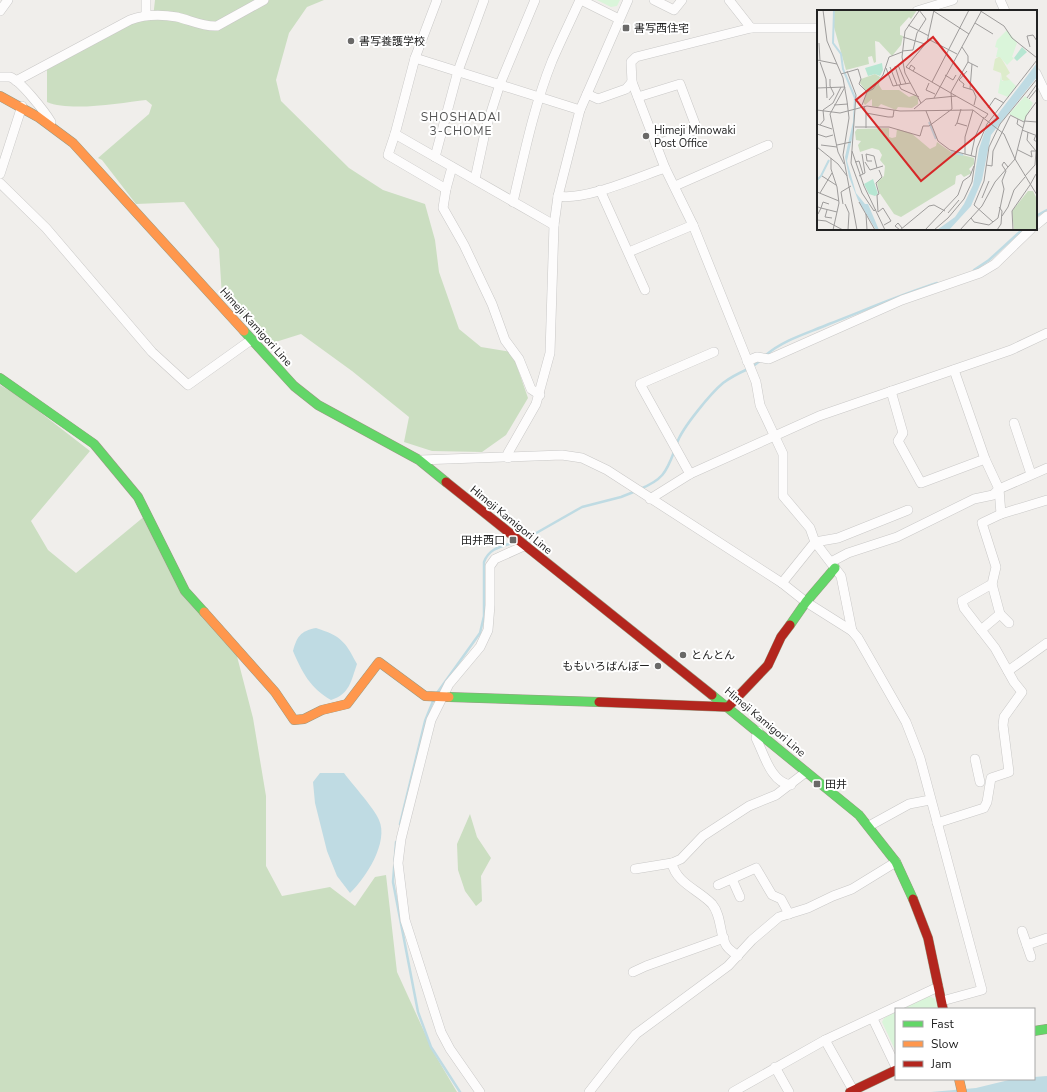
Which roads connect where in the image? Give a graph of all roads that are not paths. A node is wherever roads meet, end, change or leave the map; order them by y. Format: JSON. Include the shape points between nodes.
{"nodes":[{"id":1,"x":8,"y":0,"type":"edge"},
{"id":2,"x":146,"y":0,"type":"edge"},
{"id":3,"x":264,"y":0,"type":"edge"},
{"id":4,"x":437,"y":0,"type":"edge"},
{"id":5,"x":484,"y":0,"type":"edge"},
{"id":6,"x":535,"y":0,"type":"edge"},
{"id":7,"x":580,"y":0,"type":"edge"},
{"id":8,"x":628,"y":0,"type":"edge"},
{"id":9,"x":654,"y":0,"type":"edge"},
{"id":10,"x":682,"y":0,"type":"edge"},
{"id":11,"x":729,"y":0,"type":"edge"},
{"id":12,"x":953,"y":0,"type":"edge"},
{"id":13,"x":1000,"y":0,"type":"edge"},
{"id":14,"x":940,"y":2,"type":"edge"},
{"id":15,"x":920,"y":10,"type":"edge"},
{"id":16,"x":1005,"y":10,"type":"edge"},
{"id":17,"x":0,"y":11,"type":"edge"},
{"id":18,"x":146,"y":14,"type":"junction"},
{"id":19,"x":619,"y":19,"type":"junction"},
{"id":20,"x":751,"y":28,"type":"junction"},
{"id":21,"x":817,"y":28,"type":"edge"},
{"id":22,"x":415,"y":58,"type":"junction"},
{"id":23,"x":458,"y":71,"type":"junction"},
{"id":24,"x":1037,"y":75,"type":"edge"},
{"id":25,"x":0,"y":77,"type":"edge"},
{"id":26,"x":16,"y":81,"type":"junction"},
{"id":27,"x":632,"y":82,"type":"junction"},
{"id":28,"x":500,"y":84,"type":"junction"},
{"id":29,"x":587,"y":94,"type":"junction"},
{"id":30,"x":0,"y":96,"type":"edge"},
{"id":31,"x":638,"y":96,"type":"junction"},
{"id":32,"x":1047,"y":96,"type":"edge"},
{"id":33,"x":540,"y":97,"type":"junction"},
{"id":34,"x":22,"y":106,"type":"junction"},
{"id":35,"x":580,"y":110,"type":"junction"},
{"id":36,"x":54,"y":127,"type":"junction"},
{"id":37,"x":395,"y":134,"type":"junction"},
{"id":38,"x":656,"y":145,"type":"junction"},
{"id":39,"x":768,"y":146,"type":"dead end"},
{"id":40,"x":435,"y":157,"type":"junction"},
{"id":41,"x":452,"y":167,"type":"junction"},
{"id":42,"x":665,"y":168,"type":"junction"},
{"id":43,"x":0,"y":174,"type":"edge"},
{"id":44,"x":474,"y":179,"type":"junction"},
{"id":45,"x":0,"y":183,"type":"edge"},
{"id":46,"x":675,"y":186,"type":"junction"},
{"id":47,"x":446,"y":189,"type":"junction"},
{"id":48,"x":600,"y":190,"type":"junction"},
{"id":49,"x":558,"y":196,"type":"junction"},
{"id":50,"x":513,"y":202,"type":"junction"},
{"id":51,"x":1047,"y":216,"type":"edge"},
{"id":52,"x":1037,"y":224,"type":"edge"},
{"id":53,"x":554,"y":225,"type":"junction"},
{"id":54,"x":693,"y":225,"type":"junction"},
{"id":55,"x":1030,"y":230,"type":"edge"},
{"id":56,"x":629,"y":252,"type":"junction"},
{"id":57,"x":645,"y":290,"type":"dead end"},
{"id":58,"x":1047,"y":333,"type":"edge"},
{"id":59,"x":251,"y":340,"type":"junction"},
{"id":60,"x":714,"y":352,"type":"dead end"},
{"id":61,"x":747,"y":361,"type":"junction"},
{"id":62,"x":954,"y":370,"type":"junction"},
{"id":63,"x":0,"y":378,"type":"edge"},
{"id":64,"x":891,"y":391,"type":"junction"},
{"id":65,"x":540,"y":395,"type":"junction"},
{"id":66,"x":1014,"y":423,"type":"dead end"},
{"id":67,"x":776,"y":437,"type":"junction"},
{"id":68,"x":508,"y":458,"type":"junction"},
{"id":69,"x":984,"y":459,"type":"junction"},
{"id":70,"x":419,"y":460,"type":"junction"},
{"id":71,"x":1047,"y":468,"type":"edge"},
{"id":72,"x":690,"y":474,"type":"junction"},
{"id":73,"x":1031,"y":474,"type":"junction"},
{"id":74,"x":999,"y":489,"type":"junction"},
{"id":75,"x":650,"y":499,"type":"junction"},
{"id":76,"x":1047,"y":500,"type":"edge"},
{"id":77,"x":908,"y":510,"type":"dead end"},
{"id":78,"x":1001,"y":514,"type":"junction"},
{"id":79,"x":815,"y":542,"type":"junction"},
{"id":80,"x":524,"y":546,"type":"junction"},
{"id":81,"x":833,"y":565,"type":"junction"},
{"id":82,"x":782,"y":583,"type":"junction"},
{"id":83,"x":992,"y":584,"type":"junction"},
{"id":84,"x":806,"y":602,"type":"junction"},
{"id":85,"x":1000,"y":614,"type":"junction"},
{"id":86,"x":1009,"y":623,"type":"dead end"},
{"id":87,"x":981,"y":630,"type":"junction"},
{"id":88,"x":852,"y":631,"type":"junction"},
{"id":89,"x":1047,"y":643,"type":"edge"},
{"id":90,"x":1008,"y":671,"type":"junction"},
{"id":91,"x":443,"y":696,"type":"junction"},
{"id":92,"x":728,"y":707,"type":"junction"},
{"id":93,"x":758,"y":732,"type":"junction"},
{"id":94,"x":975,"y":759,"type":"dead end"},
{"id":95,"x":806,"y":772,"type":"junction"},
{"id":96,"x":980,"y":782,"type":"dead end"},
{"id":97,"x":791,"y":786,"type":"junction"},
{"id":98,"x":930,"y":800,"type":"junction"},
{"id":99,"x":937,"y":823,"type":"junction"},
{"id":100,"x":869,"y":826,"type":"junction"},
{"id":101,"x":896,"y":862,"type":"junction"},
{"id":102,"x":672,"y":863,"type":"junction"},
{"id":103,"x":634,"y":869,"type":"dead end"},
{"id":104,"x":732,"y":879,"type":"junction"},
{"id":105,"x":718,"y":885,"type":"dead end"},
{"id":106,"x":740,"y":897,"type":"dead end"},
{"id":107,"x":789,"y":914,"type":"junction"},
{"id":108,"x":1022,"y":931,"type":"dead end"},
{"id":109,"x":724,"y":938,"type":"junction"},
{"id":110,"x":1047,"y":938,"type":"edge"},
{"id":111,"x":1027,"y":945,"type":"junction"},
{"id":112,"x":738,"y":956,"type":"junction"},
{"id":113,"x":1031,"y":957,"type":"dead end"},
{"id":114,"x":633,"y":972,"type":"dead end"},
{"id":115,"x":938,"y":987,"type":"junction"},
{"id":116,"x":942,"y":1005,"type":"edge"},
{"id":117,"x":895,"y":1008,"type":"edge"},
{"id":118,"x":895,"y":1008,"type":"edge"},
{"id":119,"x":873,"y":1019,"type":"junction"},
{"id":120,"x":1047,"y":1029,"type":"edge"},
{"id":121,"x":1035,"y":1031,"type":"edge"},
{"id":122,"x":825,"y":1040,"type":"junction"},
{"id":123,"x":775,"y":1067,"type":"junction"},
{"id":124,"x":895,"y":1067,"type":"edge"},
{"id":125,"x":895,"y":1069,"type":"edge"},
{"id":126,"x":959,"y":1080,"type":"edge"},
{"id":127,"x":851,"y":1091,"type":"edge"},
{"id":128,"x":480,"y":1092,"type":"edge"},
{"id":129,"x":589,"y":1092,"type":"edge"},
{"id":130,"x":733,"y":1092,"type":"edge"},
{"id":131,"x":790,"y":1092,"type":"edge"},
{"id":132,"x":962,"y":1092,"type":"edge"}],
"edges":[{"from":1,"to":17,"type":"street"},
{"from":2,"to":18,"type":"street"},
{"from":3,"to":18,"type":"street","via":[[217,26],[177,17]]},
{"from":4,"to":22,"type":"street"},
{"from":5,"to":23,"type":"street"},
{"from":6,"to":28,"type":"street"},
{"from":7,"to":19,"type":"street"},
{"from":7,"to":33,"type":"street","via":[[552,61]]},
{"from":8,"to":19,"type":"street"},
{"from":9,"to":10,"type":"street","via":[[674,10]]},
{"from":11,"to":20,"type":"street"},
{"from":12,"to":14,"type":"street"},
{"from":13,"to":16,"type":"street"},
{"from":14,"to":15,"type":"street"},
{"from":18,"to":26,"type":"street"},
{"from":19,"to":29,"type":"street"},
{"from":20,"to":21,"type":"street"},
{"from":20,"to":27,"type":"street","via":[[636,57],[631,62]]},
{"from":22,"to":23,"type":"street"},
{"from":22,"to":37,"type":"street"},
{"from":23,"to":28,"type":"street"},
{"from":23,"to":40,"type":"street"},
{"from":24,"to":32,"type":"street"},
{"from":25,"to":26,"type":"street","via":[[10,77]]},
{"from":26,"to":36,"type":"street","via":[[39,104]]},
{"from":27,"to":29,"type":"street","via":[[626,89],[598,99]]},
{"from":27,"to":31,"type":"street"},
{"from":28,"to":33,"type":"street"},
{"from":28,"to":44,"type":"street"},
{"from":29,"to":35,"type":"street"},
{"from":30,"to":34,"type":"main road","name":"Himeji Kamigori Line"},
{"from":31,"to":38,"type":"street"},
{"from":31,"to":38,"type":"street","via":[[680,84],[697,128]]},
{"from":33,"to":35,"type":"street"},
{"from":33,"to":50,"type":"street"},
{"from":34,"to":36,"type":"main road","name":"Himeji Kamigori Line"},
{"from":34,"to":43,"type":"street"},
{"from":35,"to":49,"type":"street"},
{"from":36,"to":59,"type":"main road","name":"Himeji Kamigori Line","via":[[106,178]]},
{"from":37,"to":40,"type":"street"},
{"from":37,"to":47,"type":"street","via":[[388,155]]},
{"from":38,"to":42,"type":"street"},
{"from":39,"to":46,"type":"street"},
{"from":40,"to":41,"type":"street"},
{"from":41,"to":44,"type":"street"},
{"from":41,"to":47,"type":"street"},
{"from":42,"to":46,"type":"street"},
{"from":42,"to":48,"type":"street"},
{"from":44,"to":50,"type":"street"},
{"from":45,"to":59,"type":"street","via":[[46,228],[152,352],[188,385]]},
{"from":46,"to":54,"type":"street"},
{"from":47,"to":65,"type":"street","via":[[444,208],[492,304],[505,340],[519,359],[531,389]]},
{"from":48,"to":49,"type":"street"},
{"from":48,"to":56,"type":"street"},
{"from":49,"to":53,"type":"street"},
{"from":50,"to":53,"type":"street"},
{"from":51,"to":52,"type":"street"},
{"from":53,"to":65,"type":"street","via":[[550,353]]},
{"from":54,"to":56,"type":"street"},
{"from":54,"to":61,"type":"street"},
{"from":55,"to":61,"type":"street","via":[[995,264],[980,273],[902,300],[770,359],[757,357]]},
{"from":56,"to":57,"type":"street"},
{"from":58,"to":62,"type":"street","via":[[1011,350]]},
{"from":59,"to":70,"type":"main road","name":"Himeji Kamigori Line","via":[[294,386],[318,405]]},
{"from":60,"to":72,"type":"street","via":[[640,384]]},
{"from":61,"to":67,"type":"street","via":[[756,382],[760,405]]},
{"from":62,"to":64,"type":"street"},
{"from":62,"to":69,"type":"street"},
{"from":63,"to":91,"type":"main road","via":[[94,444],[138,496],[185,591],[275,692],[294,720],[347,704],[380,662],[425,696]]},
{"from":64,"to":67,"type":"street","via":[[819,416]]},
{"from":64,"to":69,"type":"street","via":[[903,434],[898,441],[921,483]]},
{"from":65,"to":68,"type":"street","via":[[508,453]]},
{"from":66,"to":73,"type":"street"},
{"from":67,"to":72,"type":"street"},
{"from":67,"to":79,"type":"street","via":[[783,454],[783,496],[810,528]]},
{"from":68,"to":70,"type":"street"},
{"from":68,"to":75,"type":"street","via":[[582,458],[606,470]]},
{"from":69,"to":74,"type":"street"},
{"from":70,"to":80,"type":"main road","name":"Himeji Kamigori Line"},
{"from":71,"to":73,"type":"street"},
{"from":72,"to":75,"type":"street"},
{"from":73,"to":74,"type":"street"},
{"from":74,"to":78,"type":"street"},
{"from":74,"to":81,"type":"street","via":[[993,495],[974,499],[897,537],[848,553]]},
{"from":75,"to":82,"type":"street"},
{"from":76,"to":78,"type":"street"},
{"from":77,"to":79,"type":"street","via":[[838,538]]},
{"from":78,"to":83,"type":"street","via":[[982,523],[996,567]]},
{"from":79,"to":81,"type":"street"},
{"from":79,"to":82,"type":"street"},
{"from":80,"to":91,"type":"street","via":[[496,559],[490,566],[488,630],[480,646]]},
{"from":80,"to":92,"type":"main road","name":"Himeji Kamigori Line"},
{"from":81,"to":84,"type":"main road"},
{"from":81,"to":88,"type":"street","via":[[841,576]]},
{"from":82,"to":84,"type":"street"},
{"from":83,"to":85,"type":"street"},
{"from":83,"to":87,"type":"street","via":[[962,601],[964,608]]},
{"from":84,"to":88,"type":"street"},
{"from":84,"to":92,"type":"main road","via":[[780,637],[768,665]]},
{"from":85,"to":86,"type":"street"},
{"from":85,"to":87,"type":"street"},
{"from":87,"to":90,"type":"street"},
{"from":88,"to":98,"type":"street","via":[[906,722],[920,758]]},
{"from":89,"to":90,"type":"street"},
{"from":90,"to":99,"type":"street","via":[[1022,692],[1004,717],[1009,772],[992,778],[984,808]]},
{"from":91,"to":92,"type":"main road"},
{"from":91,"to":128,"type":"street","via":[[431,720],[401,839],[398,863],[405,920],[441,1032]]},
{"from":92,"to":93,"type":"main road","name":"Himeji Kamigori Line"},
{"from":93,"to":95,"type":"main road","name":"Himeji Kamigori Line"},
{"from":93,"to":97,"type":"street","via":[[756,738],[774,776],[780,782]]},
{"from":94,"to":96,"type":"street"},
{"from":95,"to":97,"type":"street"},
{"from":95,"to":100,"type":"main road","name":"Himeji Kamigori Line"},
{"from":97,"to":102,"type":"street","via":[[749,806],[703,836],[681,859]]},
{"from":98,"to":99,"type":"street"},
{"from":98,"to":100,"type":"street","via":[[908,804]]},
{"from":99,"to":116,"type":"street","via":[[982,990]]},
{"from":100,"to":101,"type":"main road","name":"Himeji Kamigori Line"},
{"from":101,"to":107,"type":"street","via":[[852,889]]},
{"from":101,"to":115,"type":"main road","name":"Himeji Kamigori Line","via":[[918,908],[928,938]]},
{"from":102,"to":103,"type":"street"},
{"from":102,"to":109,"type":"street","via":[[679,877],[713,905]]},
{"from":104,"to":105,"type":"street"},
{"from":104,"to":106,"type":"street"},
{"from":104,"to":107,"type":"street","via":[[756,868],[772,895],[781,899]]},
{"from":107,"to":112,"type":"street","via":[[779,917]]},
{"from":108,"to":111,"type":"street"},
{"from":109,"to":112,"type":"street","via":[[726,946]]},
{"from":109,"to":114,"type":"street","via":[[644,962]]},
{"from":110,"to":111,"type":"street"},
{"from":111,"to":113,"type":"street"},
{"from":112,"to":129,"type":"street","via":[[640,1031]]},
{"from":115,"to":116,"type":"main road","name":"Himeji Kamigori Line"},
{"from":115,"to":118,"type":"street"},
{"from":117,"to":119,"type":"street"},
{"from":119,"to":122,"type":"street"},
{"from":119,"to":124,"type":"street"},
{"from":120,"to":121,"type":"main road"},
{"from":122,"to":123,"type":"street"},
{"from":122,"to":127,"type":"street"},
{"from":123,"to":130,"type":"street"},
{"from":123,"to":131,"type":"street"},
{"from":125,"to":127,"type":"main road"},
{"from":126,"to":132,"type":"main road"}]}
